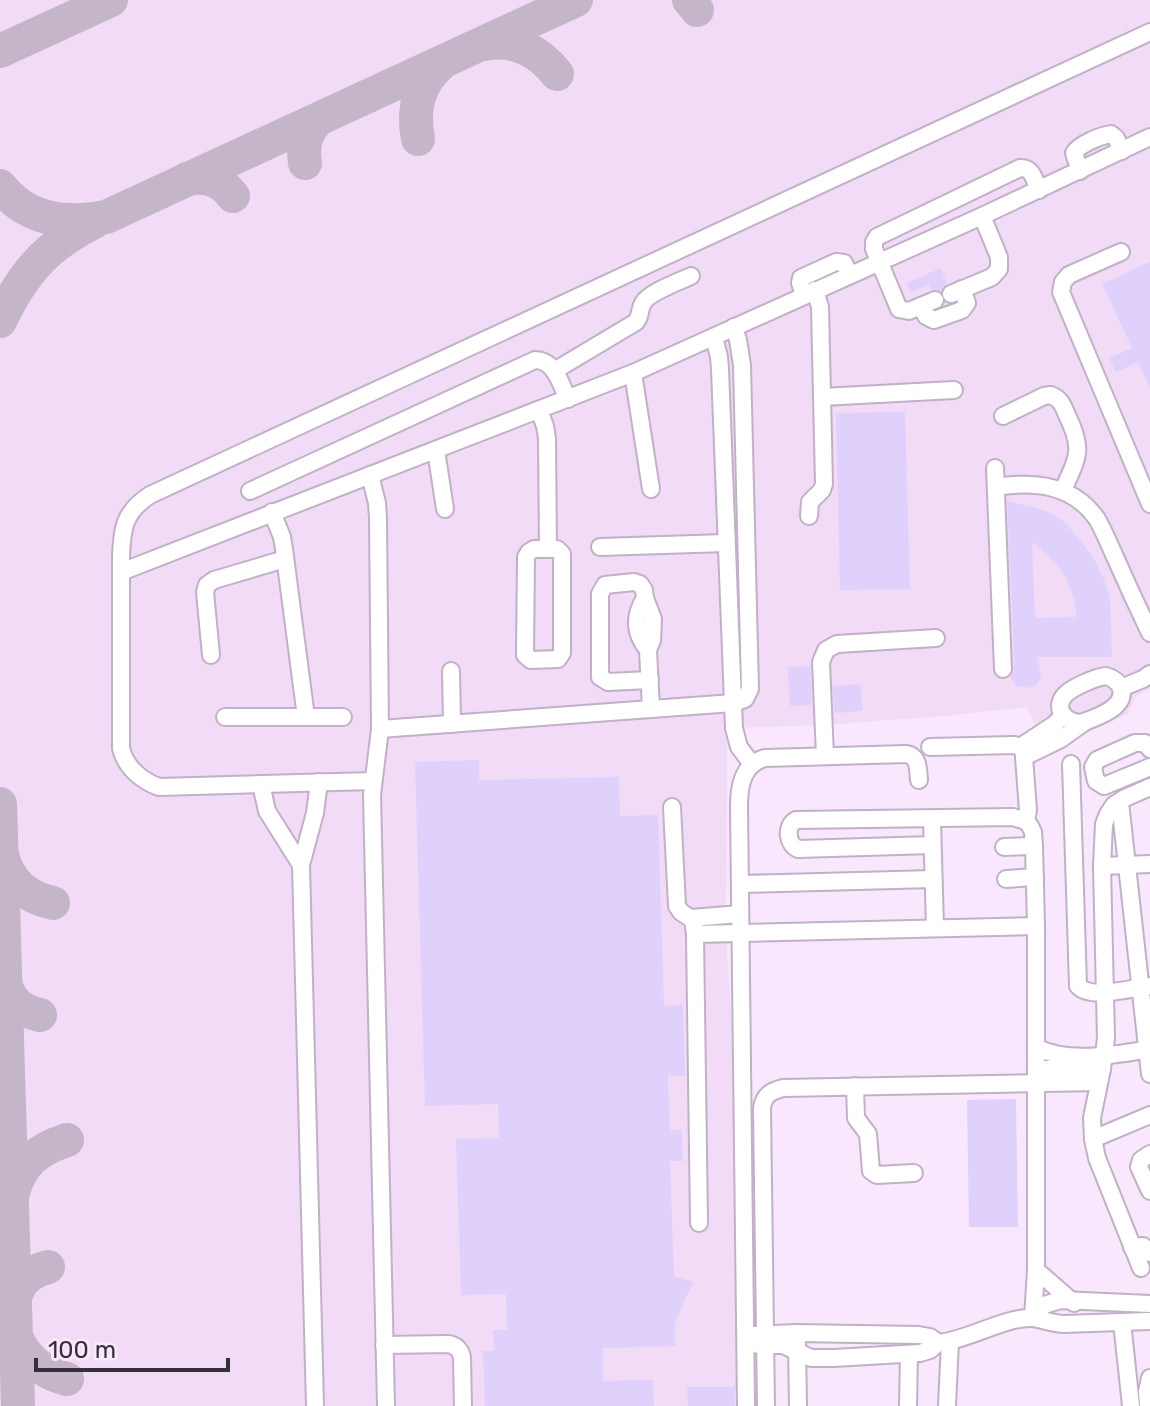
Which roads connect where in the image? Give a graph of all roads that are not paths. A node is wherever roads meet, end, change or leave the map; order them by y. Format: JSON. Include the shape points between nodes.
{"nodes":[{"id":1,"x":1150,"y":32,"type":"edge"},
{"id":2,"x":1150,"y":137,"type":"edge"},
{"id":3,"x":1039,"y":190,"type":"junction"},
{"id":4,"x":982,"y":216,"type":"junction"},
{"id":5,"x":1121,"y":252,"type":"dead end"},
{"id":6,"x":879,"y":262,"type":"junction"},
{"id":7,"x":691,"y":276,"type":"dead end"},
{"id":8,"x":810,"y":293,"type":"junction"},
{"id":9,"x":734,"y":327,"type":"junction"},
{"id":10,"x":714,"y":337,"type":"junction"},
{"id":11,"x":554,"y":371,"type":"junction"},
{"id":12,"x":633,"y":373,"type":"junction"},
{"id":13,"x":954,"y":390,"type":"dead end"},
{"id":14,"x":822,"y":397,"type":"junction"},
{"id":15,"x":568,"y":399,"type":"junction"},
{"id":16,"x":539,"y":410,"type":"junction"},
{"id":17,"x":1003,"y":416,"type":"dead end"},
{"id":18,"x":436,"y":450,"type":"junction"},
{"id":19,"x":995,"y":468,"type":"dead end"},
{"id":20,"x":370,"y":475,"type":"junction"},
{"id":21,"x":996,"y":487,"type":"junction"},
{"id":22,"x":651,"y":489,"type":"dead end"},
{"id":23,"x":1063,"y":490,"type":"junction"},
{"id":24,"x":250,"y":491,"type":"dead end"},
{"id":25,"x":1150,"y":504,"type":"edge"},
{"id":26,"x":445,"y":509,"type":"dead end"},
{"id":27,"x":272,"y":512,"type":"junction"},
{"id":28,"x":809,"y":516,"type":"dead end"},
{"id":29,"x":726,"y":543,"type":"junction"},
{"id":30,"x":600,"y":547,"type":"dead end"},
{"id":31,"x":548,"y":549,"type":"junction"},
{"id":32,"x":285,"y":559,"type":"junction"},
{"id":33,"x":121,"y":572,"type":"junction"},
{"id":34,"x":1150,"y":631,"type":"edge"},
{"id":35,"x":936,"y":638,"type":"dead end"},
{"id":36,"x":211,"y":655,"type":"dead end"},
{"id":37,"x":1003,"y":669,"type":"dead end"},
{"id":38,"x":451,"y":671,"type":"dead end"},
{"id":39,"x":1150,"y":674,"type":"edge"},
{"id":40,"x":650,"y":680,"type":"junction"},
{"id":41,"x":1121,"y":688,"type":"junction"},
{"id":42,"x":733,"y":703,"type":"junction"},
{"id":43,"x":651,"y":709,"type":"junction"},
{"id":44,"x":1063,"y":715,"type":"junction"},
{"id":45,"x":225,"y":717,"type":"dead end"},
{"id":46,"x":306,"y":717,"type":"junction"},
{"id":47,"x":343,"y":717,"type":"dead end"},
{"id":48,"x":1086,"y":721,"type":"junction"},
{"id":49,"x":452,"y":724,"type":"junction"},
{"id":50,"x":380,"y":729,"type":"junction"},
{"id":51,"x":930,"y":747,"type":"dead end"},
{"id":52,"x":1150,"y":749,"type":"edge"},
{"id":53,"x":1022,"y":752,"type":"junction"},
{"id":54,"x":825,"y":756,"type":"junction"},
{"id":55,"x":752,"y":764,"type":"junction"},
{"id":56,"x":1071,"y":764,"type":"dead end"},
{"id":57,"x":1150,"y":767,"type":"edge"},
{"id":58,"x":919,"y":780,"type":"dead end"},
{"id":59,"x":373,"y":781,"type":"junction"},
{"id":60,"x":319,"y":782,"type":"junction"},
{"id":61,"x":261,"y":784,"type":"junction"},
{"id":62,"x":1150,"y":787,"type":"edge"},
{"id":63,"x":1120,"y":802,"type":"junction"},
{"id":64,"x":672,"y":807,"type":"dead end"},
{"id":65,"x":932,"y":819,"type":"junction"},
{"id":66,"x":1026,"y":821,"type":"junction"},
{"id":67,"x":932,"y":845,"type":"junction"},
{"id":68,"x":1034,"y":846,"type":"junction"},
{"id":69,"x":1004,"y":847,"type":"dead end"},
{"id":70,"x":1150,"y":864,"type":"edge"},
{"id":71,"x":301,"y":865,"type":"junction"},
{"id":72,"x":1127,"y":865,"type":"junction"},
{"id":73,"x":1102,"y":866,"type":"junction"},
{"id":74,"x":1035,"y":877,"type":"junction"},
{"id":75,"x":933,"y":879,"type":"junction"},
{"id":76,"x":1006,"y":879,"type":"dead end"},
{"id":77,"x":740,"y":884,"type":"junction"},
{"id":78,"x":740,"y":914,"type":"junction"},
{"id":79,"x":693,"y":926,"type":"junction"},
{"id":80,"x":1036,"y":926,"type":"junction"},
{"id":81,"x":1142,"y":926,"type":"edge"},
{"id":82,"x":935,"y":928,"type":"junction"},
{"id":83,"x":740,"y":933,"type":"junction"},
{"id":84,"x":1145,"y":986,"type":"edge"},
{"id":85,"x":1106,"y":992,"type":"junction"},
{"id":86,"x":1036,"y":1047,"type":"junction"},
{"id":87,"x":1149,"y":1049,"type":"edge"},
{"id":88,"x":1102,"y":1069,"type":"junction"},
{"id":89,"x":1150,"y":1074,"type":"edge"},
{"id":90,"x":1036,"y":1076,"type":"junction"},
{"id":91,"x":855,"y":1086,"type":"junction"},
{"id":92,"x":1150,"y":1115,"type":"edge"},
{"id":93,"x":1093,"y":1139,"type":"junction"},
{"id":94,"x":1150,"y":1154,"type":"edge"},
{"id":95,"x":914,"y":1173,"type":"dead end"},
{"id":96,"x":1150,"y":1191,"type":"edge"},
{"id":97,"x":699,"y":1223,"type":"dead end"},
{"id":98,"x":1132,"y":1247,"type":"junction"},
{"id":99,"x":1150,"y":1253,"type":"edge"},
{"id":100,"x":1141,"y":1268,"type":"dead end"},
{"id":101,"x":1036,"y":1270,"type":"junction"},
{"id":102,"x":1071,"y":1300,"type":"junction"},
{"id":103,"x":1150,"y":1304,"type":"edge"},
{"id":104,"x":1033,"y":1318,"type":"junction"},
{"id":105,"x":1150,"y":1321,"type":"edge"},
{"id":106,"x":1122,"y":1322,"type":"junction"},
{"id":107,"x":1082,"y":1323,"type":"junction"},
{"id":108,"x":796,"y":1333,"type":"junction"},
{"id":109,"x":745,"y":1340,"type":"junction"},
{"id":110,"x":765,"y":1340,"type":"junction"},
{"id":111,"x":944,"y":1342,"type":"junction"},
{"id":112,"x":384,"y":1345,"type":"junction"},
{"id":113,"x":797,"y":1352,"type":"junction"},
{"id":114,"x":909,"y":1354,"type":"junction"},
{"id":115,"x":765,"y":1374,"type":"junction"},
{"id":116,"x":1150,"y":1378,"type":"edge"},
{"id":117,"x":315,"y":1406,"type":"edge"},
{"id":118,"x":386,"y":1406,"type":"edge"},
{"id":119,"x":463,"y":1406,"type":"edge"},
{"id":120,"x":746,"y":1406,"type":"edge"},
{"id":121,"x":766,"y":1406,"type":"edge"},
{"id":122,"x":798,"y":1406,"type":"edge"},
{"id":123,"x":908,"y":1406,"type":"edge"},
{"id":124,"x":947,"y":1406,"type":"edge"},
{"id":125,"x":1131,"y":1406,"type":"edge"},
{"id":126,"x":1148,"y":1406,"type":"edge"}],
"edges":[{"from":1,"to":33,"type":"street","via":[[150,495],[126,520]]},
{"from":2,"to":3,"type":"street"},
{"from":3,"to":4,"type":"street"},
{"from":3,"to":6,"type":"street","via":[[1029,169],[1020,168],[880,235],[873,246]]},
{"from":4,"to":6,"type":"street"},
{"from":4,"to":6,"type":"street","via":[[999,269],[957,292],[967,303],[962,310],[934,320],[928,318],[928,303],[906,312],[899,309]]},
{"from":5,"to":25,"type":"street","via":[[1069,275],[1061,292]]},
{"from":6,"to":8,"type":"street","via":[[850,275],[844,263],[836,262],[801,278]]},
{"from":7,"to":11,"type":"street","via":[[648,297],[636,322]]},
{"from":8,"to":9,"type":"street"},
{"from":8,"to":14,"type":"street","via":[[820,307]]},
{"from":9,"to":10,"type":"street"},
{"from":9,"to":42,"type":"street","via":[[742,365],[750,689],[745,699]]},
{"from":10,"to":12,"type":"street"},
{"from":10,"to":29,"type":"street","via":[[720,369]]},
{"from":11,"to":15,"type":"street"},
{"from":11,"to":24,"type":"street","via":[[543,360],[531,362]]},
{"from":12,"to":15,"type":"street"},
{"from":12,"to":22,"type":"street"},
{"from":13,"to":14,"type":"street"},
{"from":14,"to":28,"type":"street","via":[[824,484],[810,502]]},
{"from":15,"to":16,"type":"street"},
{"from":16,"to":18,"type":"street"},
{"from":16,"to":31,"type":"street","via":[[547,438]]},
{"from":17,"to":23,"type":"street","via":[[1044,396],[1061,401],[1078,449]]},
{"from":18,"to":20,"type":"street"},
{"from":18,"to":26,"type":"street"},
{"from":19,"to":21,"type":"street"},
{"from":20,"to":27,"type":"street"},
{"from":20,"to":50,"type":"street","via":[[378,518]]},
{"from":21,"to":23,"type":"street","via":[[1040,484]]},
{"from":21,"to":37,"type":"street"},
{"from":23,"to":34,"type":"street","via":[[1095,516]]},
{"from":27,"to":32,"type":"street"},
{"from":27,"to":33,"type":"street"},
{"from":29,"to":30,"type":"street"},
{"from":29,"to":42,"type":"street"},
{"from":31,"to":31,"type":"street","via":[[531,550],[526,557],[529,659],[558,659],[562,653],[562,554]]},
{"from":32,"to":36,"type":"street","via":[[207,585]]},
{"from":32,"to":46,"type":"street"},
{"from":33,"to":61,"type":"street","via":[[121,748],[128,765],[159,787]]},
{"from":35,"to":54,"type":"street","via":[[837,644],[826,650],[821,662]]},
{"from":38,"to":49,"type":"street"},
{"from":39,"to":41,"type":"street"},
{"from":40,"to":40,"type":"street","via":[[602,679],[600,594],[608,584],[643,586],[645,598],[636,625],[648,650]]},
{"from":40,"to":43,"type":"street"},
{"from":41,"to":44,"type":"street","via":[[1111,677],[1096,677],[1063,696]]},
{"from":41,"to":48,"type":"street","via":[[1116,706]]},
{"from":42,"to":43,"type":"street"},
{"from":42,"to":55,"type":"street","via":[[736,740]]},
{"from":43,"to":49,"type":"street"},
{"from":44,"to":48,"type":"street","via":[[1076,723]]},
{"from":44,"to":53,"type":"street"},
{"from":45,"to":46,"type":"street"},
{"from":46,"to":47,"type":"street"},
{"from":48,"to":53,"type":"street","via":[[1061,739]]},
{"from":49,"to":50,"type":"street"},
{"from":50,"to":59,"type":"street"},
{"from":51,"to":53,"type":"street","via":[[1014,745]]},
{"from":52,"to":57,"type":"street","via":[[1135,743],[1097,760],[1093,767],[1096,781],[1104,786]]},
{"from":53,"to":66,"type":"street"},
{"from":54,"to":55,"type":"street","via":[[765,758]]},
{"from":54,"to":58,"type":"street","via":[[910,754],[916,759]]},
{"from":55,"to":77,"type":"street","via":[[739,797]]},
{"from":56,"to":85,"type":"street","via":[[1077,982],[1084,991]]},
{"from":59,"to":60,"type":"street"},
{"from":59,"to":112,"type":"street"},
{"from":60,"to":61,"type":"street"},
{"from":60,"to":71,"type":"street"},
{"from":61,"to":71,"type":"street","via":[[267,811]]},
{"from":62,"to":63,"type":"street"},
{"from":63,"to":72,"type":"street"},
{"from":63,"to":73,"type":"street","via":[[1104,824]]},
{"from":64,"to":79,"type":"street","via":[[677,906]]},
{"from":65,"to":66,"type":"street"},
{"from":65,"to":67,"type":"street"},
{"from":65,"to":67,"type":"street","via":[[796,820],[790,825],[790,842],[798,849]]},
{"from":66,"to":68,"type":"street"},
{"from":67,"to":75,"type":"street"},
{"from":68,"to":69,"type":"street"},
{"from":68,"to":74,"type":"street"},
{"from":70,"to":72,"type":"street"},
{"from":71,"to":117,"type":"street"},
{"from":72,"to":73,"type":"street"},
{"from":72,"to":81,"type":"street"},
{"from":73,"to":85,"type":"street"},
{"from":74,"to":76,"type":"street"},
{"from":74,"to":80,"type":"street"},
{"from":75,"to":77,"type":"street"},
{"from":75,"to":82,"type":"street"},
{"from":77,"to":78,"type":"street"},
{"from":78,"to":79,"type":"street"},
{"from":78,"to":83,"type":"street"},
{"from":79,"to":83,"type":"street"},
{"from":79,"to":97,"type":"street"},
{"from":80,"to":82,"type":"street"},
{"from":80,"to":86,"type":"street"},
{"from":81,"to":84,"type":"street"},
{"from":82,"to":83,"type":"street"},
{"from":83,"to":109,"type":"street"},
{"from":84,"to":85,"type":"street"},
{"from":84,"to":87,"type":"street"},
{"from":85,"to":88,"type":"street"},
{"from":86,"to":88,"type":"street"},
{"from":86,"to":90,"type":"street"},
{"from":87,"to":88,"type":"street"},
{"from":87,"to":89,"type":"street"},
{"from":88,"to":90,"type":"street"},
{"from":88,"to":93,"type":"street","via":[[1093,1107]]},
{"from":90,"to":91,"type":"street"},
{"from":90,"to":101,"type":"street"},
{"from":91,"to":95,"type":"street","via":[[856,1118],[868,1134],[871,1171]]},
{"from":91,"to":110,"type":"street","via":[[783,1088],[763,1102]]},
{"from":92,"to":93,"type":"street"},
{"from":93,"to":98,"type":"street"},
{"from":94,"to":96,"type":"street","via":[[1139,1167]]},
{"from":98,"to":99,"type":"street","via":[[1143,1246]]},
{"from":98,"to":100,"type":"street"},
{"from":101,"to":102,"type":"street"},
{"from":101,"to":104,"type":"street"},
{"from":102,"to":103,"type":"street"},
{"from":102,"to":104,"type":"street","via":[[1044,1305]]},
{"from":102,"to":107,"type":"street"},
{"from":104,"to":107,"type":"street"},
{"from":104,"to":111,"type":"street"},
{"from":105,"to":106,"type":"street"},
{"from":106,"to":107,"type":"street"},
{"from":106,"to":125,"type":"street"},
{"from":108,"to":110,"type":"street"},
{"from":108,"to":111,"type":"street","via":[[919,1335]]},
{"from":108,"to":113,"type":"street"},
{"from":109,"to":110,"type":"street"},
{"from":109,"to":120,"type":"street"},
{"from":110,"to":113,"type":"street"},
{"from":110,"to":115,"type":"street"},
{"from":111,"to":114,"type":"street"},
{"from":111,"to":124,"type":"street"},
{"from":112,"to":118,"type":"street"},
{"from":112,"to":119,"type":"street","via":[[456,1347],[462,1358]]},
{"from":113,"to":114,"type":"street","via":[[811,1358]]},
{"from":113,"to":115,"type":"street","via":[[782,1357]]},
{"from":113,"to":122,"type":"street"},
{"from":114,"to":123,"type":"street"},
{"from":115,"to":121,"type":"street"},
{"from":116,"to":126,"type":"street"}]}
